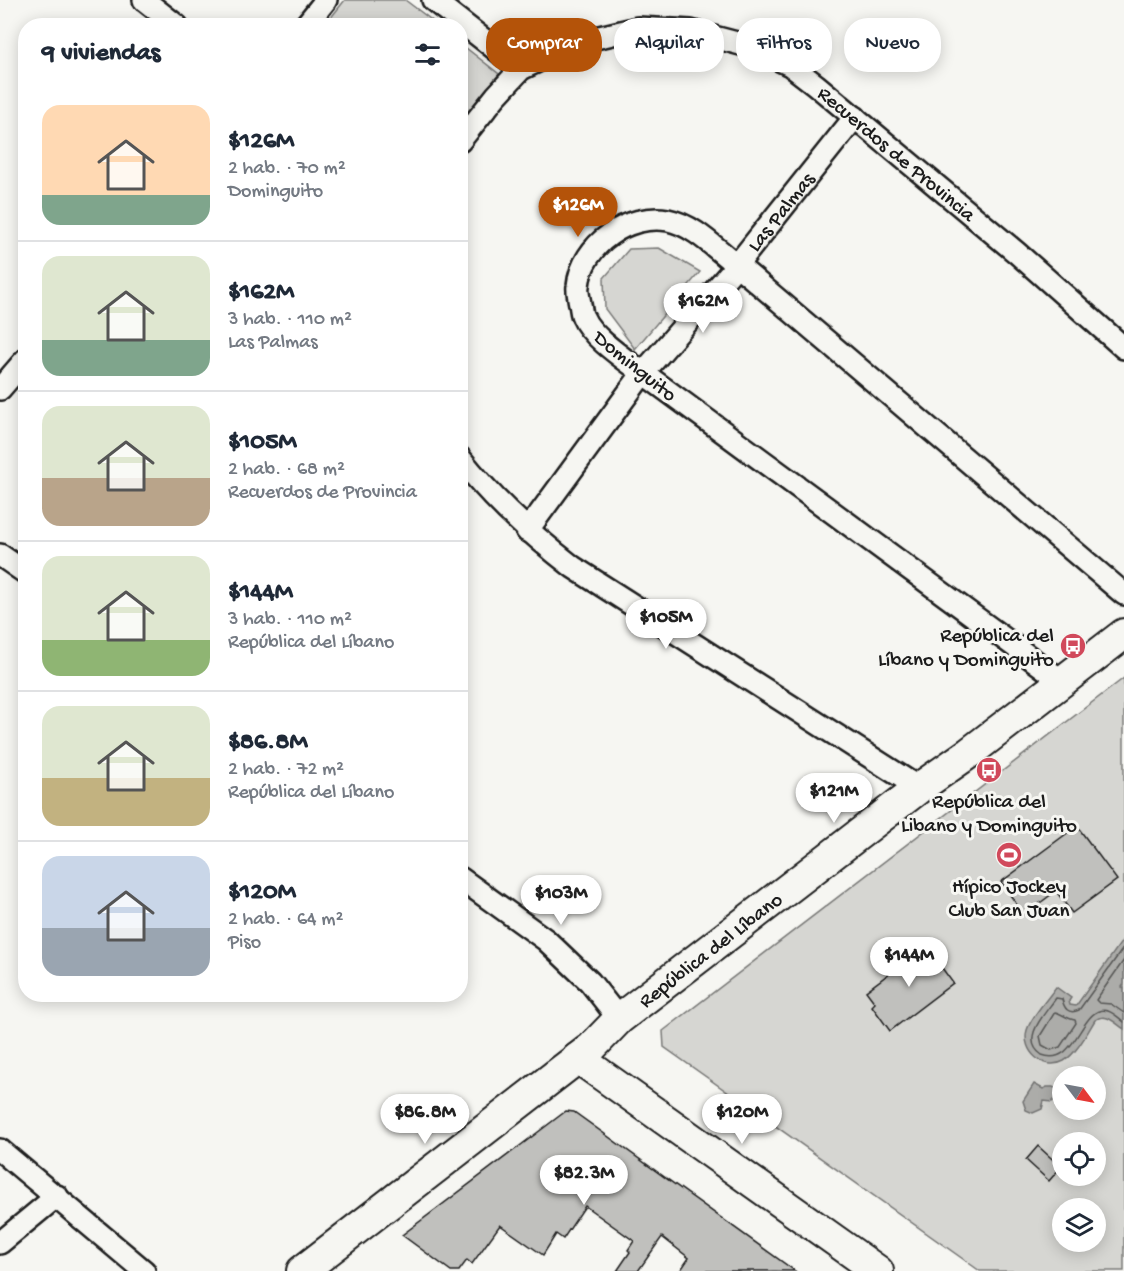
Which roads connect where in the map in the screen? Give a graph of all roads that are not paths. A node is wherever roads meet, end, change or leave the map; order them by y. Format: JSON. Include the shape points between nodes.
{"nodes":[{"id":1,"x":144,"y":0,"type":"edge"},
{"id":2,"x":326,"y":0,"type":"edge"},
{"id":3,"x":433,"y":0,"type":"edge"},
{"id":4,"x":167,"y":18,"type":"edge"},
{"id":5,"x":311,"y":18,"type":"edge"},
{"id":6,"x":456,"y":18,"type":"edge"},
{"id":7,"x":468,"y":27,"type":"edge"},
{"id":8,"x":602,"y":36,"type":"edge"},
{"id":9,"x":486,"y":42,"type":"edge"},
{"id":10,"x":518,"y":72,"type":"edge"},
{"id":11,"x":855,"y":117,"type":"junction"},
{"id":12,"x":468,"y":131,"type":"edge"},
{"id":13,"x":737,"y":266,"type":"junction"},
{"id":14,"x":1124,"y":348,"type":"edge"},
{"id":15,"x":18,"y":368,"type":"edge"},
{"id":16,"x":643,"y":373,"type":"junction"},
{"id":17,"x":0,"y":389,"type":"edge"},
{"id":18,"x":468,"y":468,"type":"edge"},
{"id":19,"x":527,"y":531,"type":"junction"},
{"id":20,"x":0,"y":555,"type":"edge"},
{"id":21,"x":18,"y":567,"type":"edge"},
{"id":22,"x":1124,"y":594,"type":"edge"},
{"id":23,"x":1124,"y":634,"type":"edge"},
{"id":24,"x":1062,"y":681,"type":"junction"},
{"id":25,"x":919,"y":788,"type":"junction"},
{"id":26,"x":468,"y":884,"type":"edge"},
{"id":27,"x":619,"y":1019,"type":"junction"},
{"id":28,"x":578,"y":1058,"type":"junction"},
{"id":29,"x":0,"y":1150,"type":"edge"},
{"id":30,"x":57,"y":1196,"type":"junction"},
{"id":31,"x":0,"y":1243,"type":"edge"},
{"id":32,"x":144,"y":1271,"type":"edge"},
{"id":33,"x":302,"y":1271,"type":"edge"},
{"id":34,"x":878,"y":1271,"type":"edge"}],
"edges":[{"from":1,"to":4,"type":"street"},
{"from":2,"to":5,"type":"street"},
{"from":3,"to":6,"type":"street"},
{"from":7,"to":9,"type":"street"},
{"from":8,"to":11,"type":"street","name":"Recuerdos de Provincia","via":[[638,28],[691,31],[752,47],[790,65]]},
{"from":10,"to":12,"type":"street","name":"Recuerdos de Provincia"},
{"from":11,"to":13,"type":"street","name":"Las Palmas"},
{"from":11,"to":14,"type":"street","name":"Recuerdos de Provincia"},
{"from":13,"to":16,"type":"street","name":"Las Palmas"},
{"from":13,"to":16,"type":"street","name":"Dominguito","via":[[686,226],[669,220],[650,219],[627,225],[602,240],[586,259],[577,286],[583,317],[598,338]]},
{"from":13,"to":22,"type":"street","name":"Dominguito"},
{"from":15,"to":17,"type":"street"},
{"from":16,"to":19,"type":"street","name":"Las Palmas"},
{"from":16,"to":24,"type":"street","name":"Dominguito"},
{"from":18,"to":19,"type":"street"},
{"from":19,"to":25,"type":"street","via":[[573,567]]},
{"from":20,"to":21,"type":"street"},
{"from":23,"to":24,"type":"main road","name":"República del Líbano"},
{"from":24,"to":25,"type":"main road","name":"República del Líbano"},
{"from":25,"to":27,"type":"main road","name":"República del Líbano"},
{"from":26,"to":27,"type":"street","via":[[546,940],[590,982]]},
{"from":27,"to":28,"type":"main road","name":"República del Líbano"},
{"from":28,"to":33,"type":"main road","name":"República del Líbano"},
{"from":28,"to":34,"type":"main road"},
{"from":29,"to":30,"type":"street"},
{"from":30,"to":31,"type":"street"},
{"from":30,"to":32,"type":"street"}]}
